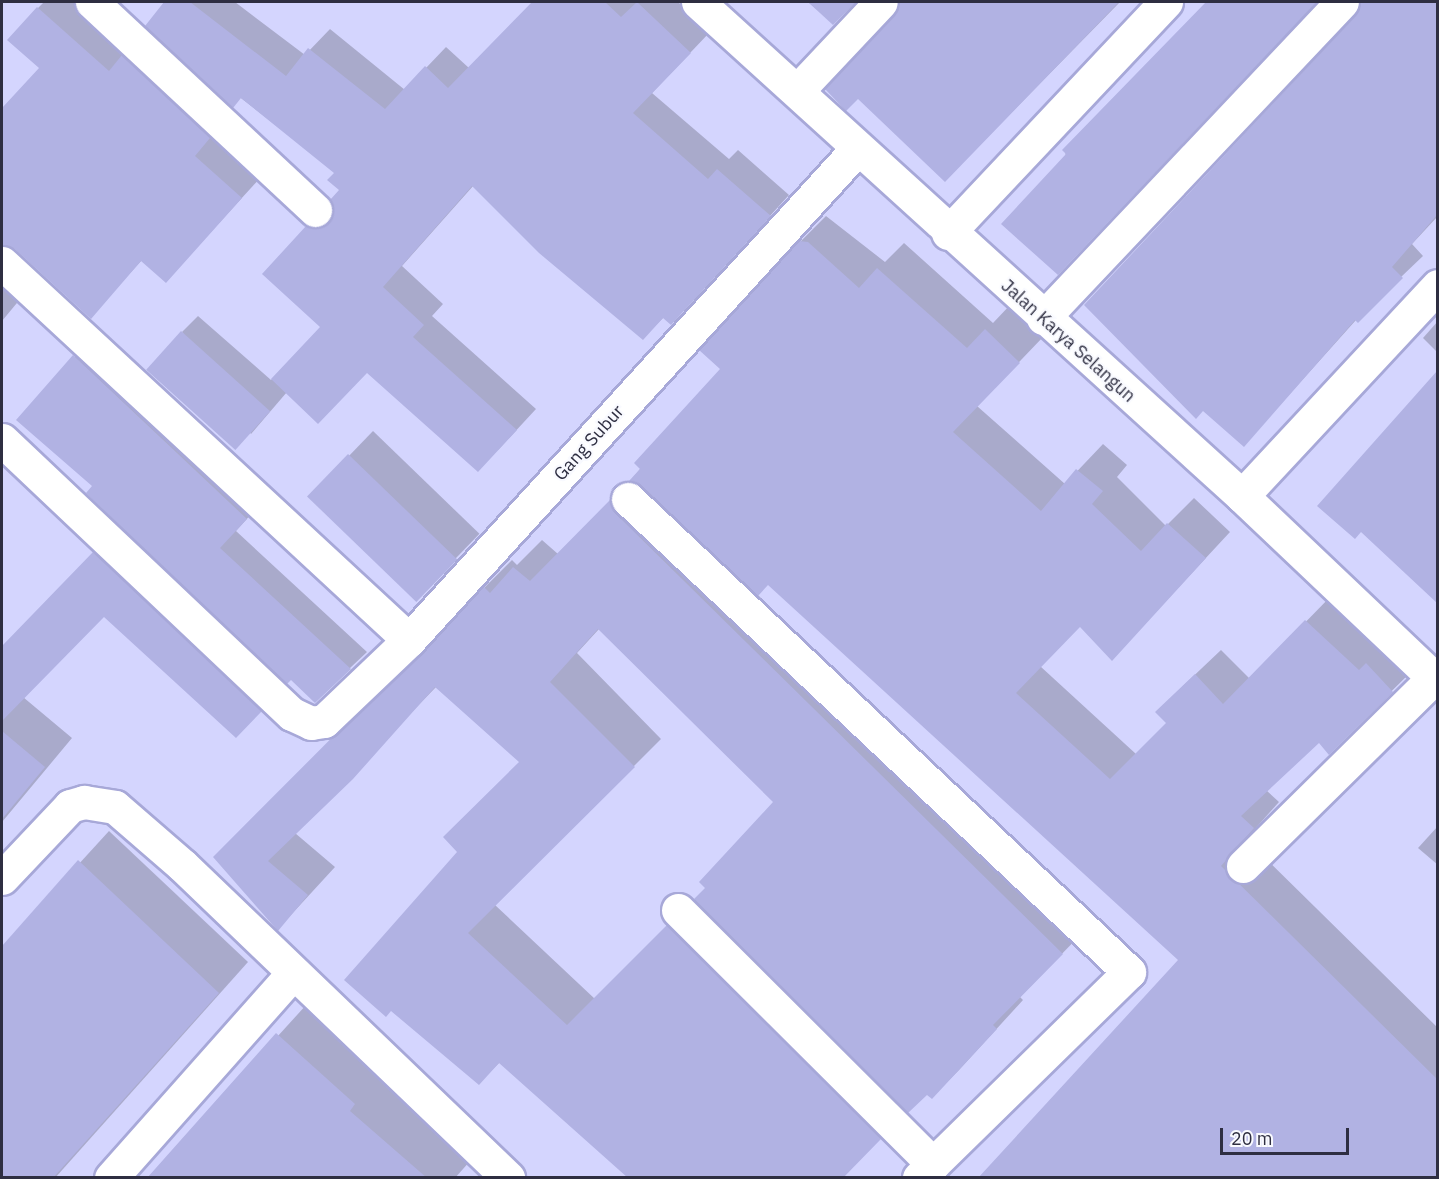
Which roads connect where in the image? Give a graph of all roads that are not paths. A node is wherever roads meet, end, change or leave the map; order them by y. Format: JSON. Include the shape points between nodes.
{"nodes":[{"id":1,"x":92,"y":2,"type":"edge"},
{"id":2,"x":698,"y":2,"type":"edge"},
{"id":3,"x":881,"y":2,"type":"edge"},
{"id":4,"x":1166,"y":2,"type":"edge"},
{"id":5,"x":1342,"y":2,"type":"edge"},
{"id":6,"x":797,"y":92,"type":"junction"},
{"id":7,"x":858,"y":149,"type":"junction"},
{"id":8,"x":315,"y":210,"type":"dead end"},
{"id":9,"x":948,"y":233,"type":"junction"},
{"id":10,"x":2,"y":263,"type":"edge"},
{"id":11,"x":1437,"y":285,"type":"edge"},
{"id":12,"x":1043,"y":318,"type":"junction"},
{"id":13,"x":2,"y":440,"type":"edge"},
{"id":14,"x":1242,"y":496,"type":"junction"},
{"id":15,"x":628,"y":500,"type":"dead end"},
{"id":16,"x":409,"y":640,"type":"junction"},
{"id":17,"x":1436,"y":678,"type":"edge"},
{"id":18,"x":1243,"y":866,"type":"dead end"},
{"id":19,"x":2,"y":878,"type":"edge"},
{"id":20,"x":678,"y":910,"type":"dead end"},
{"id":21,"x":292,"y":974,"type":"junction"},
{"id":22,"x":926,"y":1171,"type":"edge"},
{"id":23,"x":506,"y":1177,"type":"edge"},
{"id":24,"x":111,"y":1178,"type":"edge"}],
"edges":[{"from":1,"to":8,"type":"street"},
{"from":2,"to":6,"type":"street","name":"Jalan Karya Selangun"},
{"from":3,"to":6,"type":"street"},
{"from":4,"to":9,"type":"street"},
{"from":5,"to":12,"type":"street"},
{"from":6,"to":7,"type":"street","name":"Jalan Karya Selangun"},
{"from":7,"to":9,"type":"street","name":"Jalan Karya Selangun"},
{"from":7,"to":16,"type":"street","name":"Gang Subur"},
{"from":9,"to":12,"type":"street","name":"Jalan Karya Selangun"},
{"from":10,"to":16,"type":"street"},
{"from":11,"to":14,"type":"street"},
{"from":12,"to":14,"type":"street","name":"Jalan Karya Selangun"},
{"from":13,"to":16,"type":"street","name":"Gang Subur","via":[[292,714],[311,723],[334,714]]},
{"from":14,"to":17,"type":"street","name":"Jalan Karya Selangun"},
{"from":15,"to":22,"type":"street","via":[[1129,972]]},
{"from":17,"to":18,"type":"street"},
{"from":19,"to":21,"type":"street","via":[[70,806],[84,802],[115,807]]},
{"from":20,"to":22,"type":"street"},
{"from":21,"to":23,"type":"street"},
{"from":21,"to":24,"type":"street"}]}
